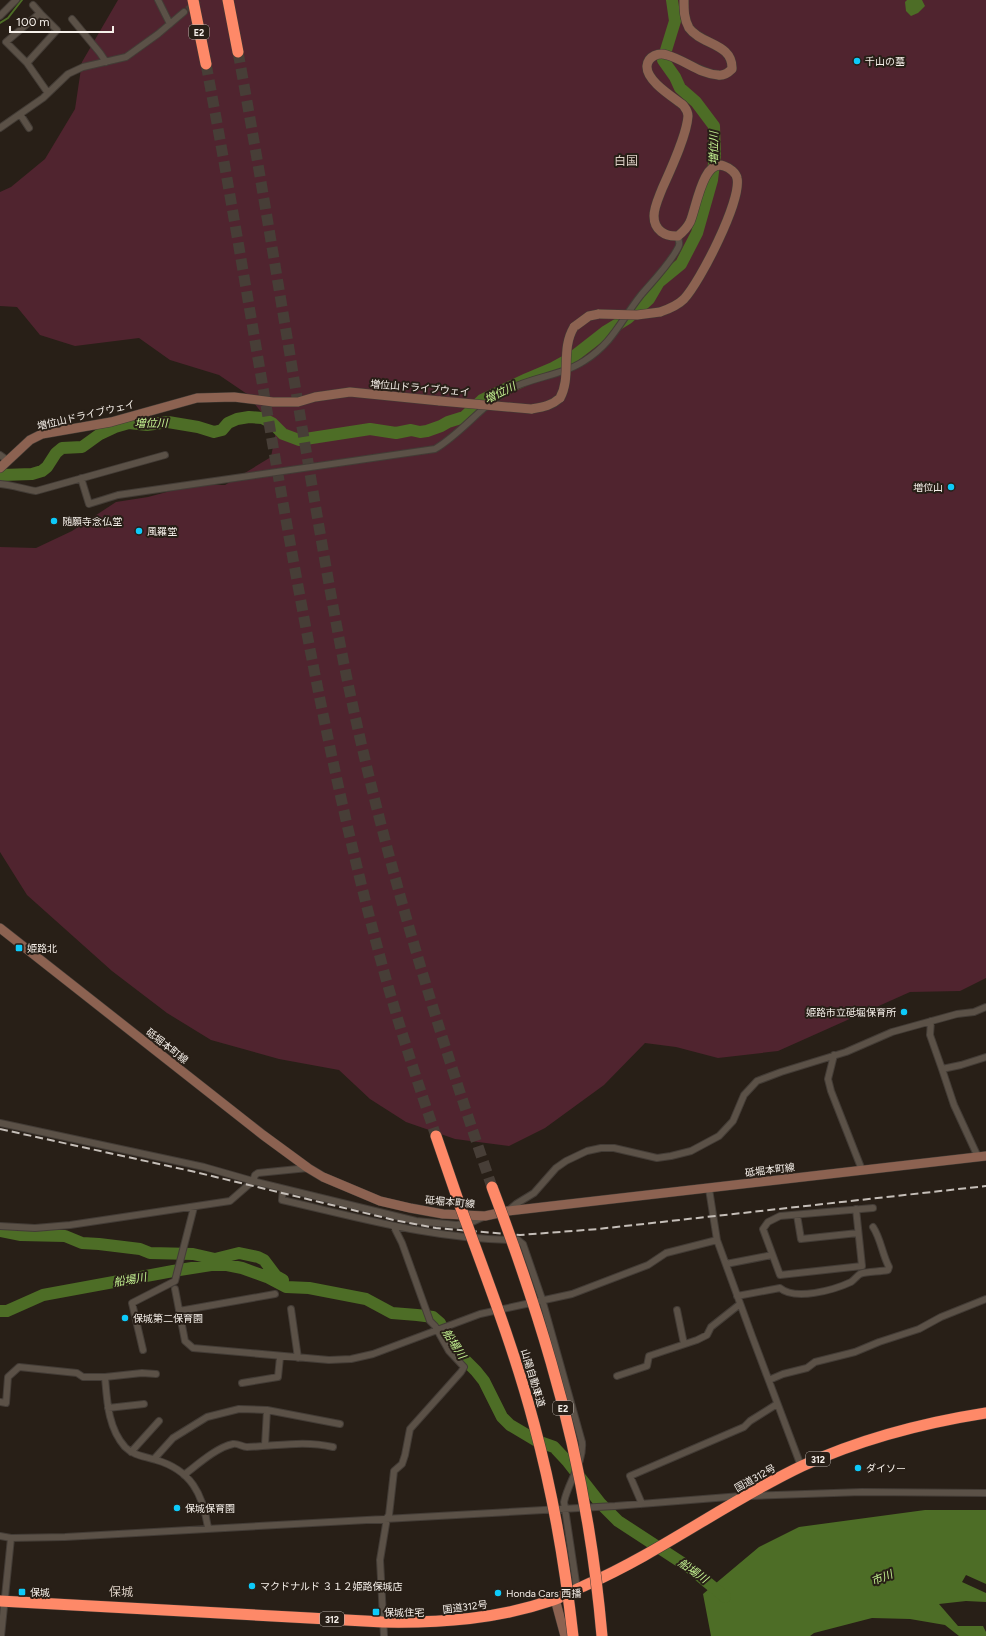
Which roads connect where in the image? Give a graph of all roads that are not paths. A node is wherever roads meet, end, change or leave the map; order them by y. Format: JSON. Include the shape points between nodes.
{"nodes":[{"id":1,"x":16,"y":0,"type":"edge"},
{"id":2,"x":158,"y":0,"type":"edge"},
{"id":3,"x":193,"y":0,"type":"edge"},
{"id":4,"x":228,"y":0,"type":"edge"},
{"id":5,"x":684,"y":0,"type":"edge"},
{"id":6,"x":33,"y":5,"type":"dead end"},
{"id":7,"x":184,"y":12,"type":"tunnel mouth"},
{"id":8,"x":40,"y":13,"type":"junction"},
{"id":9,"x":0,"y":16,"type":"edge"},
{"id":10,"x":72,"y":19,"type":"dead end"},
{"id":11,"x":170,"y":24,"type":"junction"},
{"id":12,"x":238,"y":52,"type":"tunnel mouth"},
{"id":13,"x":106,"y":62,"type":"junction"},
{"id":14,"x":27,"y":63,"type":"junction"},
{"id":15,"x":206,"y":64,"type":"tunnel mouth"},
{"id":16,"x":48,"y":93,"type":"junction"},
{"id":17,"x":20,"y":114,"type":"junction"},
{"id":18,"x":0,"y":128,"type":"edge"},
{"id":19,"x":29,"y":128,"type":"dead end"},
{"id":20,"x":678,"y":236,"type":"junction"},
{"id":21,"x":165,"y":455,"type":"dead end"},
{"id":22,"x":4,"y":457,"type":"edge"},
{"id":23,"x":0,"y":468,"type":"edge"},
{"id":24,"x":82,"y":478,"type":"junction"},
{"id":25,"x":0,"y":484,"type":"edge"},
{"id":26,"x":0,"y":928,"type":"edge"},
{"id":27,"x":986,"y":1007,"type":"edge"},
{"id":28,"x":931,"y":1021,"type":"junction"},
{"id":29,"x":834,"y":1055,"type":"junction"},
{"id":30,"x":986,"y":1057,"type":"edge"},
{"id":31,"x":942,"y":1069,"type":"junction"},
{"id":32,"x":0,"y":1123,"type":"edge"},
{"id":33,"x":436,"y":1136,"type":"tunnel mouth"},
{"id":34,"x":982,"y":1156,"type":"edge"},
{"id":35,"x":308,"y":1168,"type":"junction"},
{"id":36,"x":862,"y":1170,"type":"junction"},
{"id":37,"x":253,"y":1181,"type":"junction"},
{"id":38,"x":492,"y":1187,"type":"tunnel mouth"},
{"id":39,"x":709,"y":1188,"type":"junction"},
{"id":40,"x":283,"y":1189,"type":"junction"},
{"id":41,"x":194,"y":1207,"type":"junction"},
{"id":42,"x":873,"y":1208,"type":"dead end"},
{"id":43,"x":856,"y":1209,"type":"junction"},
{"id":44,"x":508,"y":1211,"type":"junction"},
{"id":45,"x":797,"y":1215,"type":"junction"},
{"id":46,"x":485,"y":1216,"type":"junction"},
{"id":47,"x":0,"y":1226,"type":"edge"},
{"id":48,"x":394,"y":1226,"type":"junction"},
{"id":49,"x":873,"y":1227,"type":"dead end"},
{"id":50,"x":858,"y":1233,"type":"junction"},
{"id":51,"x":718,"y":1240,"type":"junction"},
{"id":52,"x":772,"y":1255,"type":"junction"},
{"id":53,"x":726,"y":1264,"type":"junction"},
{"id":54,"x":176,"y":1289,"type":"dead end"},
{"id":55,"x":275,"y":1294,"type":"dead end"},
{"id":56,"x":738,"y":1296,"type":"junction"},
{"id":57,"x":542,"y":1299,"type":"junction"},
{"id":58,"x":986,"y":1299,"type":"edge"},
{"id":59,"x":740,"y":1304,"type":"junction"},
{"id":60,"x":291,"y":1309,"type":"dead end"},
{"id":61,"x":677,"y":1310,"type":"dead end"},
{"id":62,"x":179,"y":1311,"type":"junction"},
{"id":63,"x":437,"y":1331,"type":"junction"},
{"id":64,"x":684,"y":1344,"type":"junction"},
{"id":65,"x":143,"y":1350,"type":"dead end"},
{"id":66,"x":280,"y":1357,"type":"junction"},
{"id":67,"x":298,"y":1358,"type":"junction"},
{"id":68,"x":156,"y":1374,"type":"dead end"},
{"id":69,"x":617,"y":1376,"type":"dead end"},
{"id":70,"x":104,"y":1377,"type":"junction"},
{"id":71,"x":769,"y":1380,"type":"junction"},
{"id":72,"x":242,"y":1383,"type":"dead end"},
{"id":73,"x":0,"y":1402,"type":"edge"},
{"id":74,"x":144,"y":1404,"type":"dead end"},
{"id":75,"x":777,"y":1404,"type":"junction"},
{"id":76,"x":108,"y":1408,"type":"junction"},
{"id":77,"x":267,"y":1410,"type":"junction"},
{"id":78,"x":986,"y":1413,"type":"edge"},
{"id":79,"x":159,"y":1421,"type":"dead end"},
{"id":80,"x":340,"y":1424,"type":"dead end"},
{"id":81,"x":265,"y":1445,"type":"junction"},
{"id":82,"x":333,"y":1447,"type":"dead end"},
{"id":83,"x":131,"y":1452,"type":"junction"},
{"id":84,"x":154,"y":1459,"type":"junction"},
{"id":85,"x":801,"y":1466,"type":"junction"},
{"id":86,"x":184,"y":1475,"type":"junction"},
{"id":87,"x":986,"y":1493,"type":"edge"},
{"id":88,"x":746,"y":1496,"type":"junction"},
{"id":89,"x":642,"y":1504,"type":"junction"},
{"id":90,"x":564,"y":1508,"type":"junction"},
{"id":91,"x":387,"y":1518,"type":"junction"},
{"id":92,"x":208,"y":1528,"type":"junction"},
{"id":93,"x":0,"y":1536,"type":"edge"},
{"id":94,"x":11,"y":1538,"type":"junction"},
{"id":95,"x":577,"y":1589,"type":"junction"},
{"id":96,"x":555,"y":1599,"type":"junction"},
{"id":97,"x":2,"y":1601,"type":"edge"},
{"id":98,"x":383,"y":1622,"type":"junction"},
{"id":99,"x":2,"y":1636,"type":"edge"},
{"id":100,"x":384,"y":1636,"type":"edge"},
{"id":101,"x":565,"y":1636,"type":"edge"},
{"id":102,"x":573,"y":1636,"type":"edge"},
{"id":103,"x":602,"y":1636,"type":"edge"}],
"edges":[{"from":1,"to":9,"type":"street"},
{"from":2,"to":11,"type":"street"},
{"from":3,"to":15,"type":"highway","number":"E2"},
{"from":4,"to":12,"type":"highway"},
{"from":5,"to":20,"type":"street","via":[[685,20],[690,28],[730,56],[732,69],[719,76],[659,53],[651,57],[647,65],[652,81],[687,110],[688,117],[682,142],[654,214],[654,224],[659,231],[666,235]]},
{"from":6,"to":8,"type":"street"},
{"from":7,"to":11,"type":"street"},
{"from":8,"to":14,"type":"street","via":[[57,30]]},
{"from":8,"to":14,"type":"street","via":[[6,42]]},
{"from":10,"to":13,"type":"street"},
{"from":11,"to":13,"type":"street","via":[[126,57]]},
{"from":13,"to":16,"type":"street","via":[[83,66],[68,74]]},
{"from":14,"to":16,"type":"street"},
{"from":16,"to":17,"type":"street"},
{"from":17,"to":18,"type":"street"},
{"from":17,"to":19,"type":"street"},
{"from":20,"to":22,"type":"street","name":"増位山ドライブウェイ","bridge":true,"via":[[689,224],[708,171],[716,165],[724,165],[732,170],[737,177],[737,189],[731,209],[695,285],[675,307],[660,312],[637,315],[599,314],[583,319],[569,336],[564,391],[553,404],[544,407],[531,409],[350,392],[298,402],[196,398],[111,422],[42,434]]},
{"from":20,"to":24,"type":"street","via":[[680,245],[666,267],[603,347],[584,362],[508,390],[479,412],[447,442],[435,449],[118,495],[89,504]]},
{"from":21,"to":24,"type":"street"},
{"from":22,"to":23,"type":"street","name":"増位山ドライブウェイ"},
{"from":24,"to":25,"type":"street","via":[[36,491]]},
{"from":26,"to":35,"type":"street","name":"砥堀本町線"},
{"from":27,"to":28,"type":"street"},
{"from":28,"to":29,"type":"street","via":[[892,1032]]},
{"from":28,"to":31,"type":"street","via":[[930,1035]]},
{"from":29,"to":36,"type":"street","via":[[828,1079]]},
{"from":29,"to":44,"type":"street","via":[[757,1081],[744,1095],[733,1121],[719,1136],[692,1151],[657,1158],[614,1148],[586,1151],[556,1168],[534,1193]]},
{"from":30,"to":31,"type":"street"},
{"from":31,"to":34,"type":"street","via":[[954,1105]]},
{"from":32,"to":37,"type":"street","via":[[204,1167]]},
{"from":33,"to":102,"type":"highway","name":"山陽自動車道","bridge":true,"via":[[499,1313],[534,1424],[558,1524]]},
{"from":34,"to":36,"type":"street","name":"砥堀本町線"},
{"from":35,"to":37,"type":"street","via":[[258,1174]]},
{"from":35,"to":46,"type":"street","name":"砥堀本町線","via":[[380,1201],[443,1214]]},
{"from":36,"to":39,"type":"street","name":"砥堀本町線"},
{"from":37,"to":40,"type":"street"},
{"from":37,"to":41,"type":"street","via":[[230,1201]]},
{"from":38,"to":103,"type":"highway","name":"山陽自動車道","number":"E2","bridge":true,"via":[[552,1363],[590,1536]]},
{"from":39,"to":44,"type":"street","name":"砥堀本町線"},
{"from":39,"to":51,"type":"street"},
{"from":40,"to":46,"type":"street","via":[[416,1221],[446,1225],[466,1224]]},
{"from":40,"to":48,"type":"street","via":[[282,1200]]},
{"from":41,"to":47,"type":"street","via":[[70,1225],[35,1228]]},
{"from":41,"to":65,"type":"street","via":[[175,1281],[132,1303]]},
{"from":42,"to":43,"type":"street"},
{"from":43,"to":45,"type":"street"},
{"from":43,"to":50,"type":"street"},
{"from":44,"to":46,"type":"street","name":"砥堀本町線"},
{"from":45,"to":50,"type":"street","via":[[801,1239]]},
{"from":45,"to":52,"type":"street","via":[[780,1216],[768,1222],[763,1229]]},
{"from":48,"to":57,"type":"street","via":[[456,1237],[518,1240],[523,1244]]},
{"from":48,"to":63,"type":"street","via":[[430,1321]]},
{"from":49,"to":56,"type":"street","via":[[879,1236],[888,1270],[860,1274],[852,1282],[806,1294],[786,1293],[780,1288]]},
{"from":50,"to":52,"type":"street","via":[[862,1266],[780,1275]]},
{"from":51,"to":53,"type":"street"},
{"from":51,"to":57,"type":"street","via":[[666,1254],[648,1265],[572,1294]]},
{"from":52,"to":53,"type":"street"},
{"from":53,"to":56,"type":"street"},
{"from":54,"to":62,"type":"street"},
{"from":55,"to":62,"type":"street"},
{"from":56,"to":59,"type":"street"},
{"from":57,"to":63,"type":"street","via":[[480,1314]]},
{"from":57,"to":90,"type":"street","bridge":true,"via":[[583,1449],[566,1493]]},
{"from":58,"to":71,"type":"street","via":[[855,1352],[815,1362],[807,1368]]},
{"from":59,"to":64,"type":"street","via":[[711,1327],[707,1335]]},
{"from":59,"to":71,"type":"street"},
{"from":60,"to":67,"type":"street"},
{"from":61,"to":64,"type":"street"},
{"from":62,"to":66,"type":"street","via":[[185,1340],[193,1348]]},
{"from":63,"to":67,"type":"street","via":[[373,1354],[351,1359]]},
{"from":63,"to":91,"type":"street","via":[[449,1351],[464,1367],[410,1429],[402,1464],[394,1471]]},
{"from":64,"to":69,"type":"street","via":[[649,1356],[647,1366]]},
{"from":66,"to":67,"type":"street"},
{"from":66,"to":72,"type":"street","via":[[278,1377]]},
{"from":68,"to":70,"type":"street"},
{"from":70,"to":73,"type":"street","via":[[83,1377],[77,1373],[19,1368],[8,1376],[6,1403]]},
{"from":70,"to":76,"type":"street"},
{"from":71,"to":75,"type":"street"},
{"from":74,"to":76,"type":"street"},
{"from":75,"to":85,"type":"street"},
{"from":75,"to":89,"type":"street","via":[[744,1427],[630,1476]]},
{"from":76,"to":83,"type":"street","via":[[116,1433]]},
{"from":77,"to":80,"type":"street"},
{"from":77,"to":81,"type":"street"},
{"from":77,"to":84,"type":"street","via":[[239,1409],[212,1415],[173,1438]]},
{"from":78,"to":85,"type":"highway","name":"国道312号","number":"312","via":[[939,1421],[881,1436]]},
{"from":79,"to":83,"type":"street"},
{"from":81,"to":82,"type":"street","via":[[310,1443]]},
{"from":81,"to":86,"type":"street","via":[[230,1445],[217,1450]]},
{"from":83,"to":84,"type":"street"},
{"from":84,"to":86,"type":"street"},
{"from":85,"to":88,"type":"highway","name":"国道312号","number":"312"},
{"from":86,"to":92,"type":"street","via":[[201,1497]]},
{"from":87,"to":88,"type":"street","via":[[862,1492]]},
{"from":88,"to":89,"type":"street"},
{"from":88,"to":95,"type":"highway","name":"国道312号","number":"312","via":[[651,1552]]},
{"from":89,"to":90,"type":"street"},
{"from":90,"to":91,"type":"street"},
{"from":90,"to":95,"type":"street"},
{"from":91,"to":92,"type":"street"},
{"from":91,"to":98,"type":"street","via":[[380,1560]]},
{"from":92,"to":94,"type":"street"},
{"from":93,"to":94,"type":"street"},
{"from":94,"to":97,"type":"street"},
{"from":95,"to":96,"type":"highway","name":"国道312号","number":"312"},
{"from":96,"to":98,"type":"highway","name":"国道312号","number":"312","via":[[512,1612],[474,1619],[425,1623]]},
{"from":96,"to":101,"type":"street"},
{"from":97,"to":98,"type":"highway","name":"国道312号","number":"312"},
{"from":97,"to":99,"type":"street"},
{"from":98,"to":100,"type":"street"}]}
